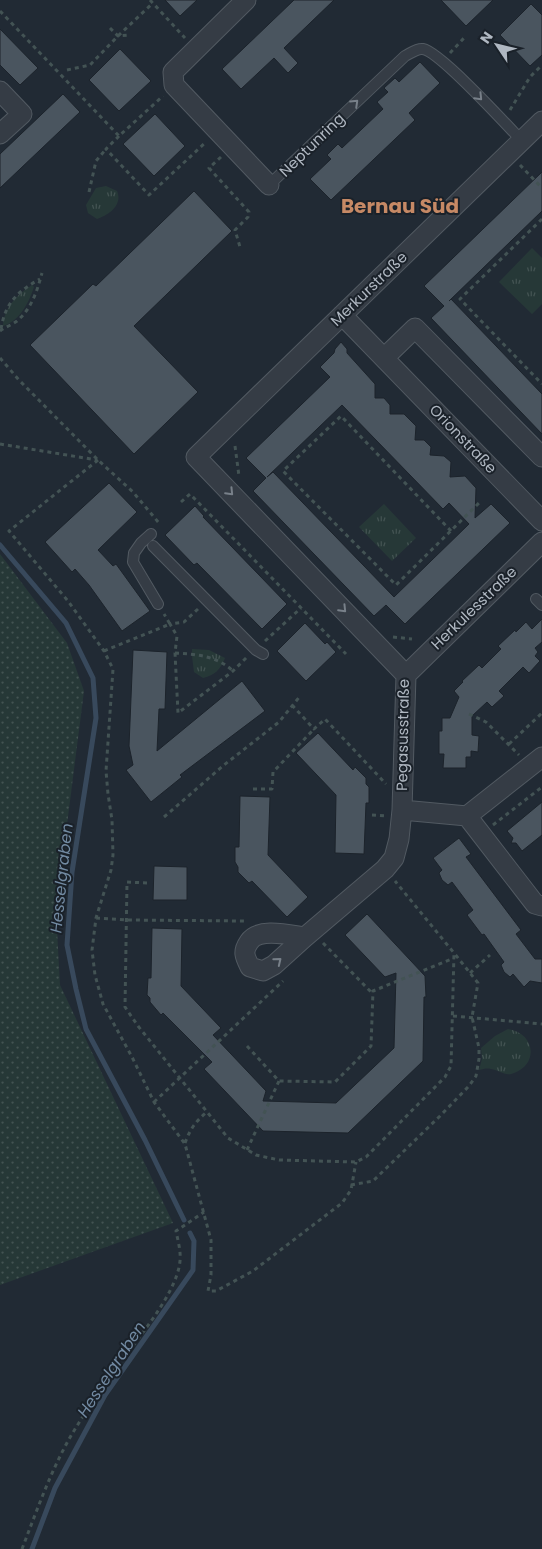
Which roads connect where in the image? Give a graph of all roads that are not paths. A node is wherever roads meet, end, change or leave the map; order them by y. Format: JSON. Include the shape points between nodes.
{"nodes":[{"id":1,"x":246,"y":0,"type":"edge"},
{"id":2,"x":0,"y":91,"type":"edge"},
{"id":3,"x":542,"y":121,"type":"edge"},
{"id":4,"x":0,"y":134,"type":"edge"},
{"id":5,"x":515,"y":147,"type":"junction"},
{"id":6,"x":269,"y":185,"type":"joint"},
{"id":7,"x":342,"y":315,"type":"junction"},
{"id":8,"x":384,"y":358,"type":"junction"},
{"id":9,"x":196,"y":457,"type":"joint"},
{"id":10,"x":542,"y":457,"type":"edge"},
{"id":11,"x":542,"y":521,"type":"edge"},
{"id":12,"x":151,"y":534,"type":"dead end"},
{"id":13,"x":542,"y":542,"type":"edge"},
{"id":14,"x":153,"y":546,"type":"dead end"},
{"id":15,"x":158,"y":604,"type":"road end"},
{"id":16,"x":259,"y":652,"type":"road end"},
{"id":17,"x":406,"y":674,"type":"junction"},
{"id":18,"x":536,"y":762,"type":"edge"},
{"id":19,"x":402,"y":810,"type":"junction"},
{"id":20,"x":466,"y":816,"type":"junction"},
{"id":21,"x":542,"y":906,"type":"edge"},
{"id":22,"x":311,"y":943,"type":"road end"}],
"edges":[{"from":1,"to":6,"type":"street","name":"Neptunring","via":[[173,72],[174,85]]},
{"from":2,"to":4,"type":"street","via":[[22,114]]},
{"from":3,"to":5,"type":"street","name":"Merkurstraße"},
{"from":6,"to":5,"type":"lane","name":"Neptunring","one_way":true,"via":[[405,56],[416,50],[424,49],[443,61],[503,122]]},
{"from":5,"to":7,"type":"street","name":"Merkurstraße"},
{"from":7,"to":8,"type":"street","name":"Orionstraße"},
{"from":7,"to":9,"type":"street","name":"Merkurstraße"},
{"from":8,"to":10,"type":"street","via":[[415,328]]},
{"from":8,"to":11,"type":"street","name":"Orionstraße"},
{"from":9,"to":17,"type":"street","name":"Pegasusstraße","one_way":true},
{"from":12,"to":15,"type":"lane","via":[[134,553],[133,562]]},
{"from":13,"to":17,"type":"street","name":"Herkulesstraße"},
{"from":14,"to":16,"type":"lane"},
{"from":17,"to":19,"type":"street","name":"Pegasusstraße"},
{"from":18,"to":20,"type":"street"},
{"from":19,"to":20,"type":"street"},
{"from":19,"to":22,"type":"street","name":"Pegasusstraße","via":[[394,858]]},
{"from":20,"to":21,"type":"street","via":[[535,904]]}]}
